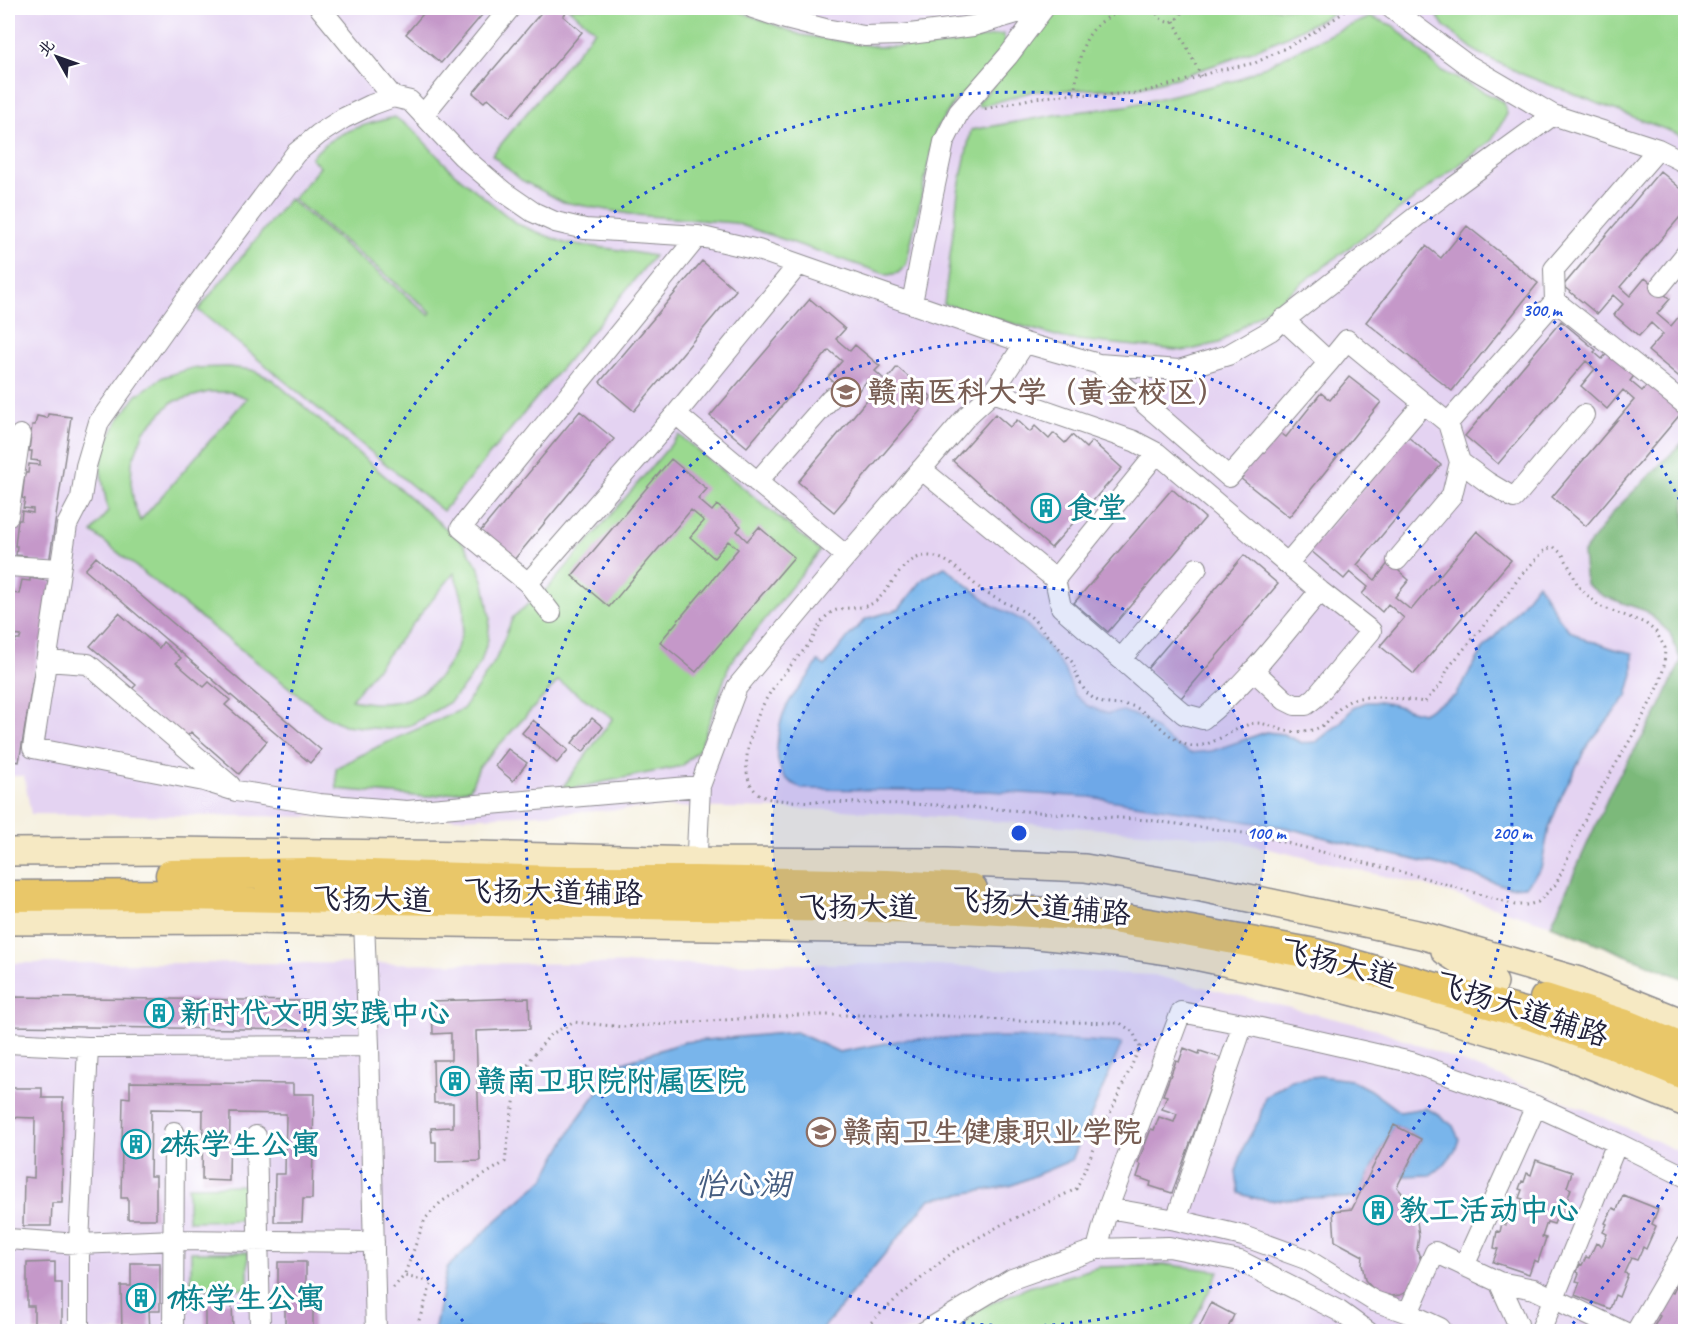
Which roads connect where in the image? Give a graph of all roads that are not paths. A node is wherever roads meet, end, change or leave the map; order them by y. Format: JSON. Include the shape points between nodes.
{"nodes":[{"id":1,"x":320,"y":8,"type":"edge"},
{"id":2,"x":510,"y":8,"type":"edge"},
{"id":3,"x":753,"y":8,"type":"edge"},
{"id":4,"x":1034,"y":8,"type":"edge"},
{"id":5,"x":1044,"y":8,"type":"edge"},
{"id":6,"x":1391,"y":8,"type":"edge"},
{"id":7,"x":393,"y":97,"type":"junction"},
{"id":8,"x":423,"y":115,"type":"junction"},
{"id":9,"x":1553,"y":115,"type":"junction"},
{"id":10,"x":1658,"y":149,"type":"junction"},
{"id":11,"x":1686,"y":163,"type":"edge"},
{"id":12,"x":698,"y":236,"type":"junction"},
{"id":13,"x":1686,"y":254,"type":"edge"},
{"id":14,"x":798,"y":265,"type":"junction"},
{"id":15,"x":1660,"y":286,"type":"dead end"},
{"id":16,"x":1556,"y":302,"type":"junction"},
{"id":17,"x":912,"y":303,"type":"junction"},
{"id":18,"x":1283,"y":319,"type":"junction"},
{"id":19,"x":1025,"y":343,"type":"junction"},
{"id":20,"x":1329,"y":362,"type":"junction"},
{"id":21,"x":1099,"y":364,"type":"junction"},
{"id":22,"x":993,"y":392,"type":"junction"},
{"id":23,"x":831,"y":398,"type":"dead end"},
{"id":24,"x":1424,"y":403,"type":"junction"},
{"id":25,"x":1686,"y":405,"type":"edge"},
{"id":26,"x":676,"y":414,"type":"junction"},
{"id":27,"x":1584,"y":415,"type":"dead end"},
{"id":28,"x":1448,"y":423,"type":"junction"},
{"id":29,"x":20,"y":435,"type":"dead end"},
{"id":30,"x":1157,"y":453,"type":"junction"},
{"id":31,"x":1460,"y":462,"type":"junction"},
{"id":32,"x":921,"y":469,"type":"junction"},
{"id":33,"x":757,"y":482,"type":"junction"},
{"id":34,"x":8,"y":516,"type":"edge"},
{"id":35,"x":846,"y":556,"type":"junction"},
{"id":36,"x":1397,"y":560,"type":"dead end"},
{"id":37,"x":1287,"y":564,"type":"junction"},
{"id":38,"x":8,"y":566,"type":"edge"},
{"id":39,"x":1197,"y":568,"type":"dead end"},
{"id":40,"x":60,"y":570,"type":"junction"},
{"id":41,"x":1055,"y":579,"type":"junction"},
{"id":42,"x":528,"y":583,"type":"junction"},
{"id":43,"x":1320,"y":591,"type":"junction"},
{"id":44,"x":551,"y":613,"type":"dead end"},
{"id":45,"x":1121,"y":659,"type":"junction"},
{"id":46,"x":46,"y":661,"type":"junction"},
{"id":47,"x":1253,"y":670,"type":"junction"},
{"id":48,"x":700,"y":786,"type":"junction"},
{"id":49,"x":236,"y":790,"type":"junction"},
{"id":50,"x":8,"y":852,"type":"edge"},
{"id":51,"x":360,"y":855,"type":"junction"},
{"id":52,"x":478,"y":855,"type":"junction"},
{"id":53,"x":946,"y":862,"type":"junction"},
{"id":54,"x":309,"y":873,"type":"junction"},
{"id":55,"x":8,"y":877,"type":"edge"},
{"id":56,"x":556,"y":881,"type":"junction"},
{"id":57,"x":696,"y":882,"type":"junction"},
{"id":58,"x":886,"y":885,"type":"junction"},
{"id":59,"x":182,"y":895,"type":"junction"},
{"id":60,"x":8,"y":896,"type":"edge"},
{"id":61,"x":506,"y":902,"type":"junction"},
{"id":62,"x":837,"y":908,"type":"junction"},
{"id":63,"x":1101,"y":916,"type":"junction"},
{"id":64,"x":248,"y":920,"type":"junction"},
{"id":65,"x":8,"y":921,"type":"edge"},
{"id":66,"x":364,"y":922,"type":"junction"},
{"id":67,"x":436,"y":923,"type":"junction"},
{"id":68,"x":911,"y":930,"type":"junction"},
{"id":69,"x":1028,"y":934,"type":"junction"},
{"id":70,"x":1421,"y":935,"type":"junction"},
{"id":71,"x":1494,"y":983,"type":"junction"},
{"id":72,"x":1531,"y":1015,"type":"junction"},
{"id":73,"x":1243,"y":1024,"type":"junction"},
{"id":74,"x":1684,"y":1032,"type":"edge"},
{"id":75,"x":8,"y":1043,"type":"edge"},
{"id":76,"x":369,"y":1046,"type":"junction"},
{"id":77,"x":88,"y":1047,"type":"junction"},
{"id":78,"x":1591,"y":1064,"type":"junction"},
{"id":79,"x":1686,"y":1075,"type":"edge"},
{"id":80,"x":1686,"y":1103,"type":"edge"},
{"id":81,"x":1536,"y":1106,"type":"junction"},
{"id":82,"x":174,"y":1132,"type":"dead end"},
{"id":83,"x":256,"y":1136,"type":"dead end"},
{"id":84,"x":1617,"y":1143,"type":"junction"},
{"id":85,"x":1686,"y":1177,"type":"edge"},
{"id":86,"x":1108,"y":1208,"type":"junction"},
{"id":87,"x":1176,"y":1220,"type":"junction"},
{"id":88,"x":8,"y":1239,"type":"edge"},
{"id":89,"x":174,"y":1240,"type":"junction"},
{"id":90,"x":258,"y":1240,"type":"junction"},
{"id":91,"x":374,"y":1242,"type":"junction"},
{"id":92,"x":79,"y":1244,"type":"junction"},
{"id":93,"x":1686,"y":1246,"type":"edge"},
{"id":94,"x":1097,"y":1249,"type":"junction"},
{"id":95,"x":1464,"y":1266,"type":"junction"},
{"id":96,"x":1498,"y":1282,"type":"junction"},
{"id":97,"x":1554,"y":1298,"type":"junction"},
{"id":98,"x":1408,"y":1313,"type":"junction"},
{"id":99,"x":260,"y":1326,"type":"dead end"},
{"id":100,"x":1523,"y":1330,"type":"edge"},
{"id":101,"x":79,"y":1332,"type":"edge"},
{"id":102,"x":173,"y":1332,"type":"edge"},
{"id":103,"x":375,"y":1332,"type":"edge"},
{"id":104,"x":924,"y":1332,"type":"edge"},
{"id":105,"x":1368,"y":1332,"type":"edge"},
{"id":106,"x":1443,"y":1332,"type":"edge"},
{"id":107,"x":1624,"y":1332,"type":"edge"},
{"id":108,"x":1636,"y":1332,"type":"edge"}],
"edges":[{"from":1,"to":7,"type":"street"},
{"from":2,"to":8,"type":"street"},
{"from":3,"to":4,"type":"street","via":[[864,36],[973,26]]},
{"from":5,"to":17,"type":"street","via":[[959,111],[944,142]]},
{"from":6,"to":9,"type":"street","via":[[1466,64]]},
{"from":7,"to":8,"type":"street","via":[[410,101]]},
{"from":7,"to":40,"type":"street","via":[[344,118],[296,153],[99,422],[81,498],[67,525]]},
{"from":8,"to":12,"type":"street","via":[[504,192],[555,222],[585,229]]},
{"from":9,"to":10,"type":"street"},
{"from":9,"to":18,"type":"street"},
{"from":10,"to":11,"type":"street"},
{"from":10,"to":16,"type":"street","via":[[1554,269]]},
{"from":12,"to":14,"type":"street","via":[[758,250]]},
{"from":12,"to":42,"type":"street","via":[[461,528]]},
{"from":13,"to":15,"type":"street"},
{"from":14,"to":17,"type":"street"},
{"from":14,"to":26,"type":"street"},
{"from":16,"to":25,"type":"street"},
{"from":16,"to":28,"type":"street"},
{"from":17,"to":19,"type":"street"},
{"from":18,"to":20,"type":"street"},
{"from":18,"to":21,"type":"street","via":[[1228,355],[1179,370]]},
{"from":19,"to":21,"type":"street"},
{"from":19,"to":22,"type":"street"},
{"from":20,"to":21,"type":"street","via":[[1229,477]]},
{"from":20,"to":24,"type":"street","via":[[1347,340]]},
{"from":22,"to":30,"type":"street","via":[[1134,441]]},
{"from":22,"to":32,"type":"street"},
{"from":23,"to":33,"type":"street"},
{"from":24,"to":28,"type":"street"},
{"from":24,"to":37,"type":"street"},
{"from":26,"to":33,"type":"street"},
{"from":26,"to":42,"type":"street"},
{"from":27,"to":31,"type":"street","via":[[1514,498]]},
{"from":28,"to":31,"type":"street"},
{"from":29,"to":34,"type":"street"},
{"from":30,"to":37,"type":"street"},
{"from":30,"to":41,"type":"street"},
{"from":31,"to":36,"type":"street","via":[[1452,495]]},
{"from":32,"to":35,"type":"street"},
{"from":32,"to":41,"type":"street"},
{"from":33,"to":35,"type":"street"},
{"from":35,"to":48,"type":"street","via":[[737,687]]},
{"from":37,"to":43,"type":"street"},
{"from":38,"to":40,"type":"street"},
{"from":39,"to":45,"type":"street"},
{"from":40,"to":46,"type":"street"},
{"from":41,"to":45,"type":"street","via":[[1061,607]]},
{"from":42,"to":44,"type":"street"},
{"from":43,"to":47,"type":"street"},
{"from":43,"to":47,"type":"street","via":[[1371,632],[1316,697],[1306,705],[1295,705]]},
{"from":45,"to":47,"type":"street","via":[[1184,714],[1203,719]]},
{"from":46,"to":49,"type":"street","via":[[88,664]]},
{"from":46,"to":49,"type":"street","via":[[33,748]]},
{"from":48,"to":49,"type":"street","via":[[407,811],[319,804]]},
{"from":48,"to":57,"type":"street"},
{"from":50,"to":51,"type":"street","name":"飞扬大道辅路"},
{"from":51,"to":52,"type":"street","name":"飞扬大道辅路"},
{"from":51,"to":54,"type":"street"},
{"from":52,"to":56,"type":"street"},
{"from":52,"to":57,"type":"street","name":"飞扬大道辅路"},
{"from":53,"to":57,"type":"street","name":"飞扬大道辅路"},
{"from":53,"to":58,"type":"street"},
{"from":53,"to":70,"type":"street","name":"飞扬大道辅路","via":[[1085,868],[1202,888]]},
{"from":54,"to":55,"type":"main road","name":"飞扬大道"},
{"from":54,"to":56,"type":"main road","name":"飞扬大道"},
{"from":56,"to":57,"type":"main road","name":"飞扬大道"},
{"from":57,"to":58,"type":"main road","name":"飞扬大道"},
{"from":57,"to":61,"type":"main road","name":"飞扬大道"},
{"from":57,"to":62,"type":"main road","name":"飞扬大道"},
{"from":58,"to":71,"type":"main road","name":"飞扬大道","via":[[1086,894],[1317,936]]},
{"from":59,"to":60,"type":"main road","name":"飞扬大道"},
{"from":59,"to":61,"type":"main road","name":"飞扬大道"},
{"from":59,"to":64,"type":"street"},
{"from":61,"to":67,"type":"street"},
{"from":62,"to":63,"type":"main road","name":"飞扬大道","via":[[964,908]]},
{"from":62,"to":68,"type":"street"},
{"from":63,"to":69,"type":"street"},
{"from":63,"to":72,"type":"main road","name":"飞扬大道","via":[[1315,954]]},
{"from":64,"to":65,"type":"street","name":"飞扬大道辅路"},
{"from":64,"to":66,"type":"street","name":"飞扬大道辅路"},
{"from":66,"to":67,"type":"street","name":"飞扬大道辅路"},
{"from":66,"to":76,"type":"street"},
{"from":67,"to":68,"type":"street","name":"飞扬大道辅路"},
{"from":68,"to":69,"type":"street","name":"飞扬大道辅路"},
{"from":69,"to":78,"type":"street","name":"飞扬大道辅路","via":[[1186,954],[1304,979],[1396,1003]]},
{"from":70,"to":71,"type":"street"},
{"from":70,"to":74,"type":"street","name":"飞扬大道辅路","via":[[1579,981]]},
{"from":71,"to":74,"type":"main road","name":"飞扬大道","via":[[1626,1025]]},
{"from":72,"to":78,"type":"street"},
{"from":72,"to":79,"type":"main road","name":"飞扬大道"},
{"from":73,"to":81,"type":"street","via":[[1411,1062]]},
{"from":73,"to":86,"type":"street","via":[[1181,1012]]},
{"from":73,"to":87,"type":"street"},
{"from":75,"to":77,"type":"street"},
{"from":76,"to":77,"type":"street"},
{"from":76,"to":91,"type":"street"},
{"from":77,"to":92,"type":"street"},
{"from":78,"to":80,"type":"street","name":"飞扬大道辅路"},
{"from":81,"to":84,"type":"street"},
{"from":81,"to":95,"type":"street"},
{"from":82,"to":89,"type":"street"},
{"from":83,"to":90,"type":"street"},
{"from":84,"to":85,"type":"street"},
{"from":84,"to":97,"type":"street"},
{"from":86,"to":87,"type":"street"},
{"from":86,"to":94,"type":"street"},
{"from":87,"to":98,"type":"street","via":[[1243,1236],[1306,1259],[1374,1301]]},
{"from":88,"to":92,"type":"street"},
{"from":89,"to":90,"type":"street"},
{"from":89,"to":92,"type":"street"},
{"from":89,"to":102,"type":"street"},
{"from":90,"to":91,"type":"street"},
{"from":90,"to":99,"type":"street"},
{"from":91,"to":103,"type":"street"},
{"from":92,"to":101,"type":"street"},
{"from":93,"to":108,"type":"street"},
{"from":94,"to":104,"type":"street","via":[[1012,1279]]},
{"from":94,"to":105,"type":"street","via":[[1169,1248],[1240,1261],[1339,1311]]},
{"from":95,"to":96,"type":"street"},
{"from":95,"to":98,"type":"street","via":[[1436,1252]]},
{"from":96,"to":97,"type":"street","via":[[1534,1289]]},
{"from":96,"to":100,"type":"street"},
{"from":97,"to":100,"type":"street"},
{"from":97,"to":107,"type":"street"},
{"from":98,"to":106,"type":"street"}]}
